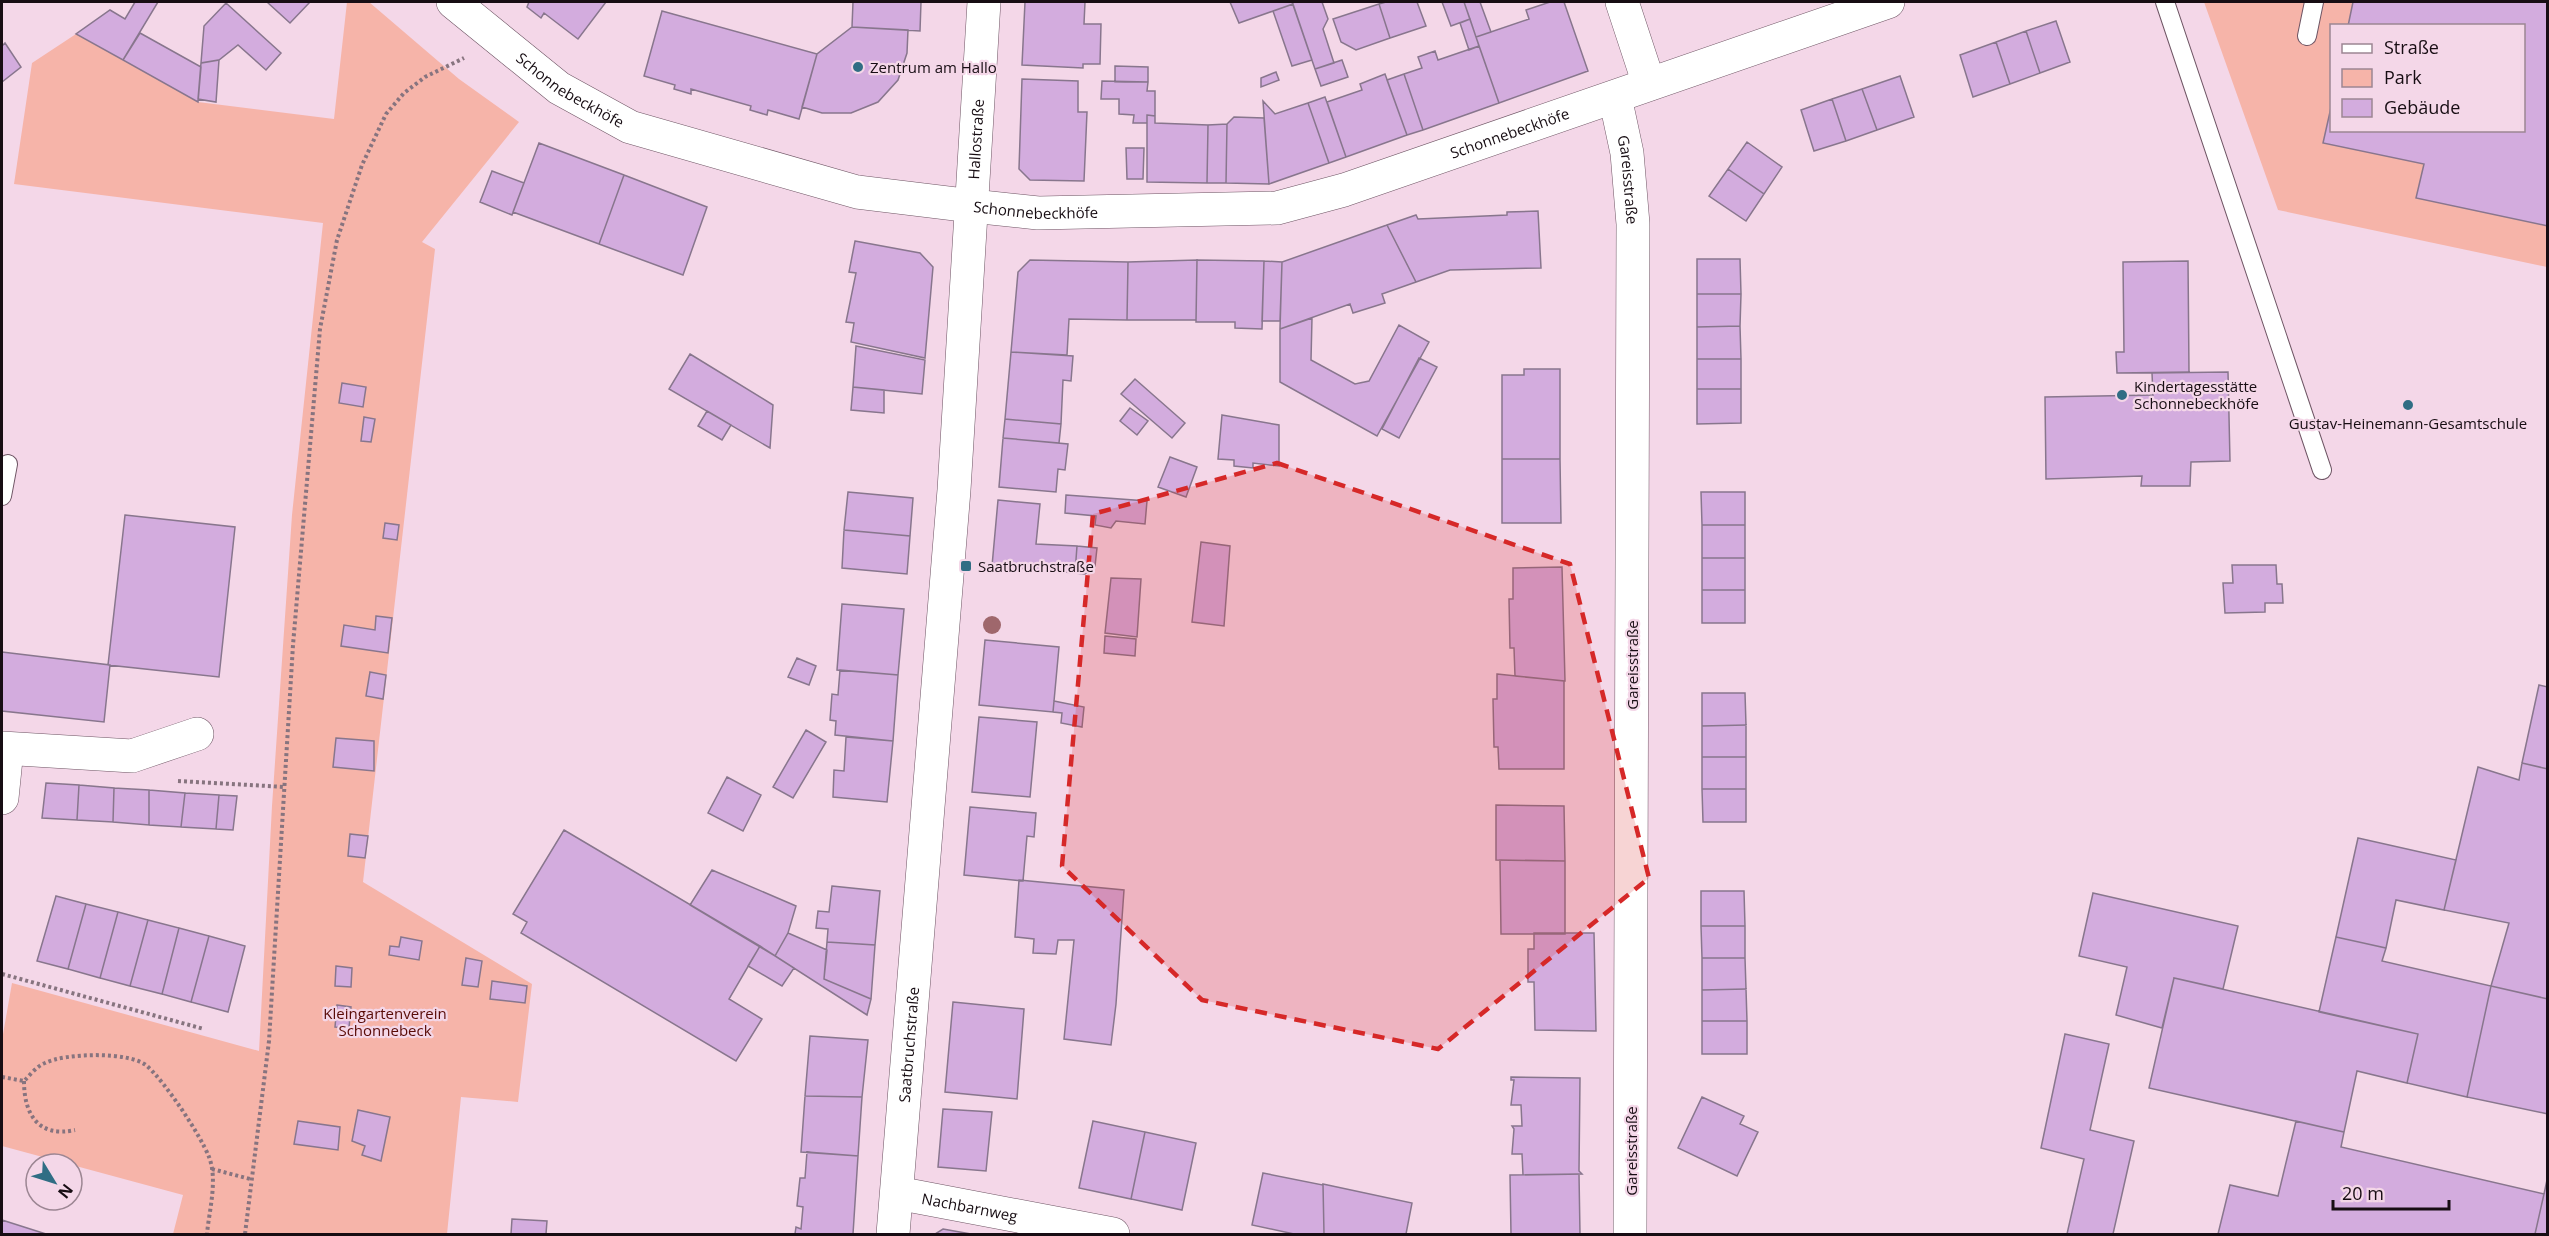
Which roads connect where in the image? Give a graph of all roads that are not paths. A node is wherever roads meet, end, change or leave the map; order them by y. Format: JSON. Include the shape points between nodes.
{"nodes":[{"id":1,"x":453,"y":2,"type":"edge"},
{"id":2,"x":984,"y":2,"type":"edge"},
{"id":3,"x":1622,"y":2,"type":"edge"},
{"id":4,"x":1888,"y":2,"type":"edge"},
{"id":5,"x":2165,"y":2,"type":"edge"},
{"id":6,"x":2314,"y":2,"type":"edge"},
{"id":7,"x":2307,"y":36,"type":"dead end"},
{"id":8,"x":1649,"y":84,"type":"junction"},
{"id":9,"x":1615,"y":97,"type":"junction"},
{"id":10,"x":972,"y":206,"type":"junction"},
{"id":11,"x":8,"y":464,"type":"dead end"},
{"id":12,"x":2322,"y":470,"type":"dead end"},
{"id":13,"x":2,"y":496,"type":"edge"},
{"id":14,"x":197,"y":734,"type":"dead end"},
{"id":15,"x":4,"y":749,"type":"edge"},
{"id":16,"x":2,"y":798,"type":"edge"},
{"id":17,"x":897,"y":1194,"type":"junction"},
{"id":18,"x":893,"y":1234,"type":"edge"},
{"id":19,"x":1113,"y":1234,"type":"edge"},
{"id":20,"x":1630,"y":1234,"type":"edge"}],
"edges":[{"from":1,"to":10,"type":"street","name":"Schonnebeckhöfe","via":[[559,88],[630,128],[857,192]]},
{"from":2,"to":10,"type":"street","name":"Hallostraße"},
{"from":3,"to":8,"type":"street"},
{"from":4,"to":8,"type":"street","name":"Schonnebeckhöfe"},
{"from":5,"to":12,"type":"lane"},
{"from":6,"to":7,"type":"lane"},
{"from":8,"to":9,"type":"street","name":"Schonnebeckhöfe"},
{"from":9,"to":10,"type":"street","name":"Schonnebeckhöfe","via":[[1344,190],[1277,208],[1038,213]]},
{"from":9,"to":20,"type":"street","name":"Gareisstraße","via":[[1627,153],[1633,224]]},
{"from":10,"to":17,"type":"street","name":"Saatbruchstraße","via":[[936,728]]},
{"from":11,"to":13,"type":"lane"},
{"from":14,"to":15,"type":"street","via":[[132,756]]},
{"from":15,"to":16,"type":"street"},
{"from":17,"to":18,"type":"street","name":"Saatbruchstraße"},
{"from":17,"to":19,"type":"street","name":"Nachbarnweg"}]}
